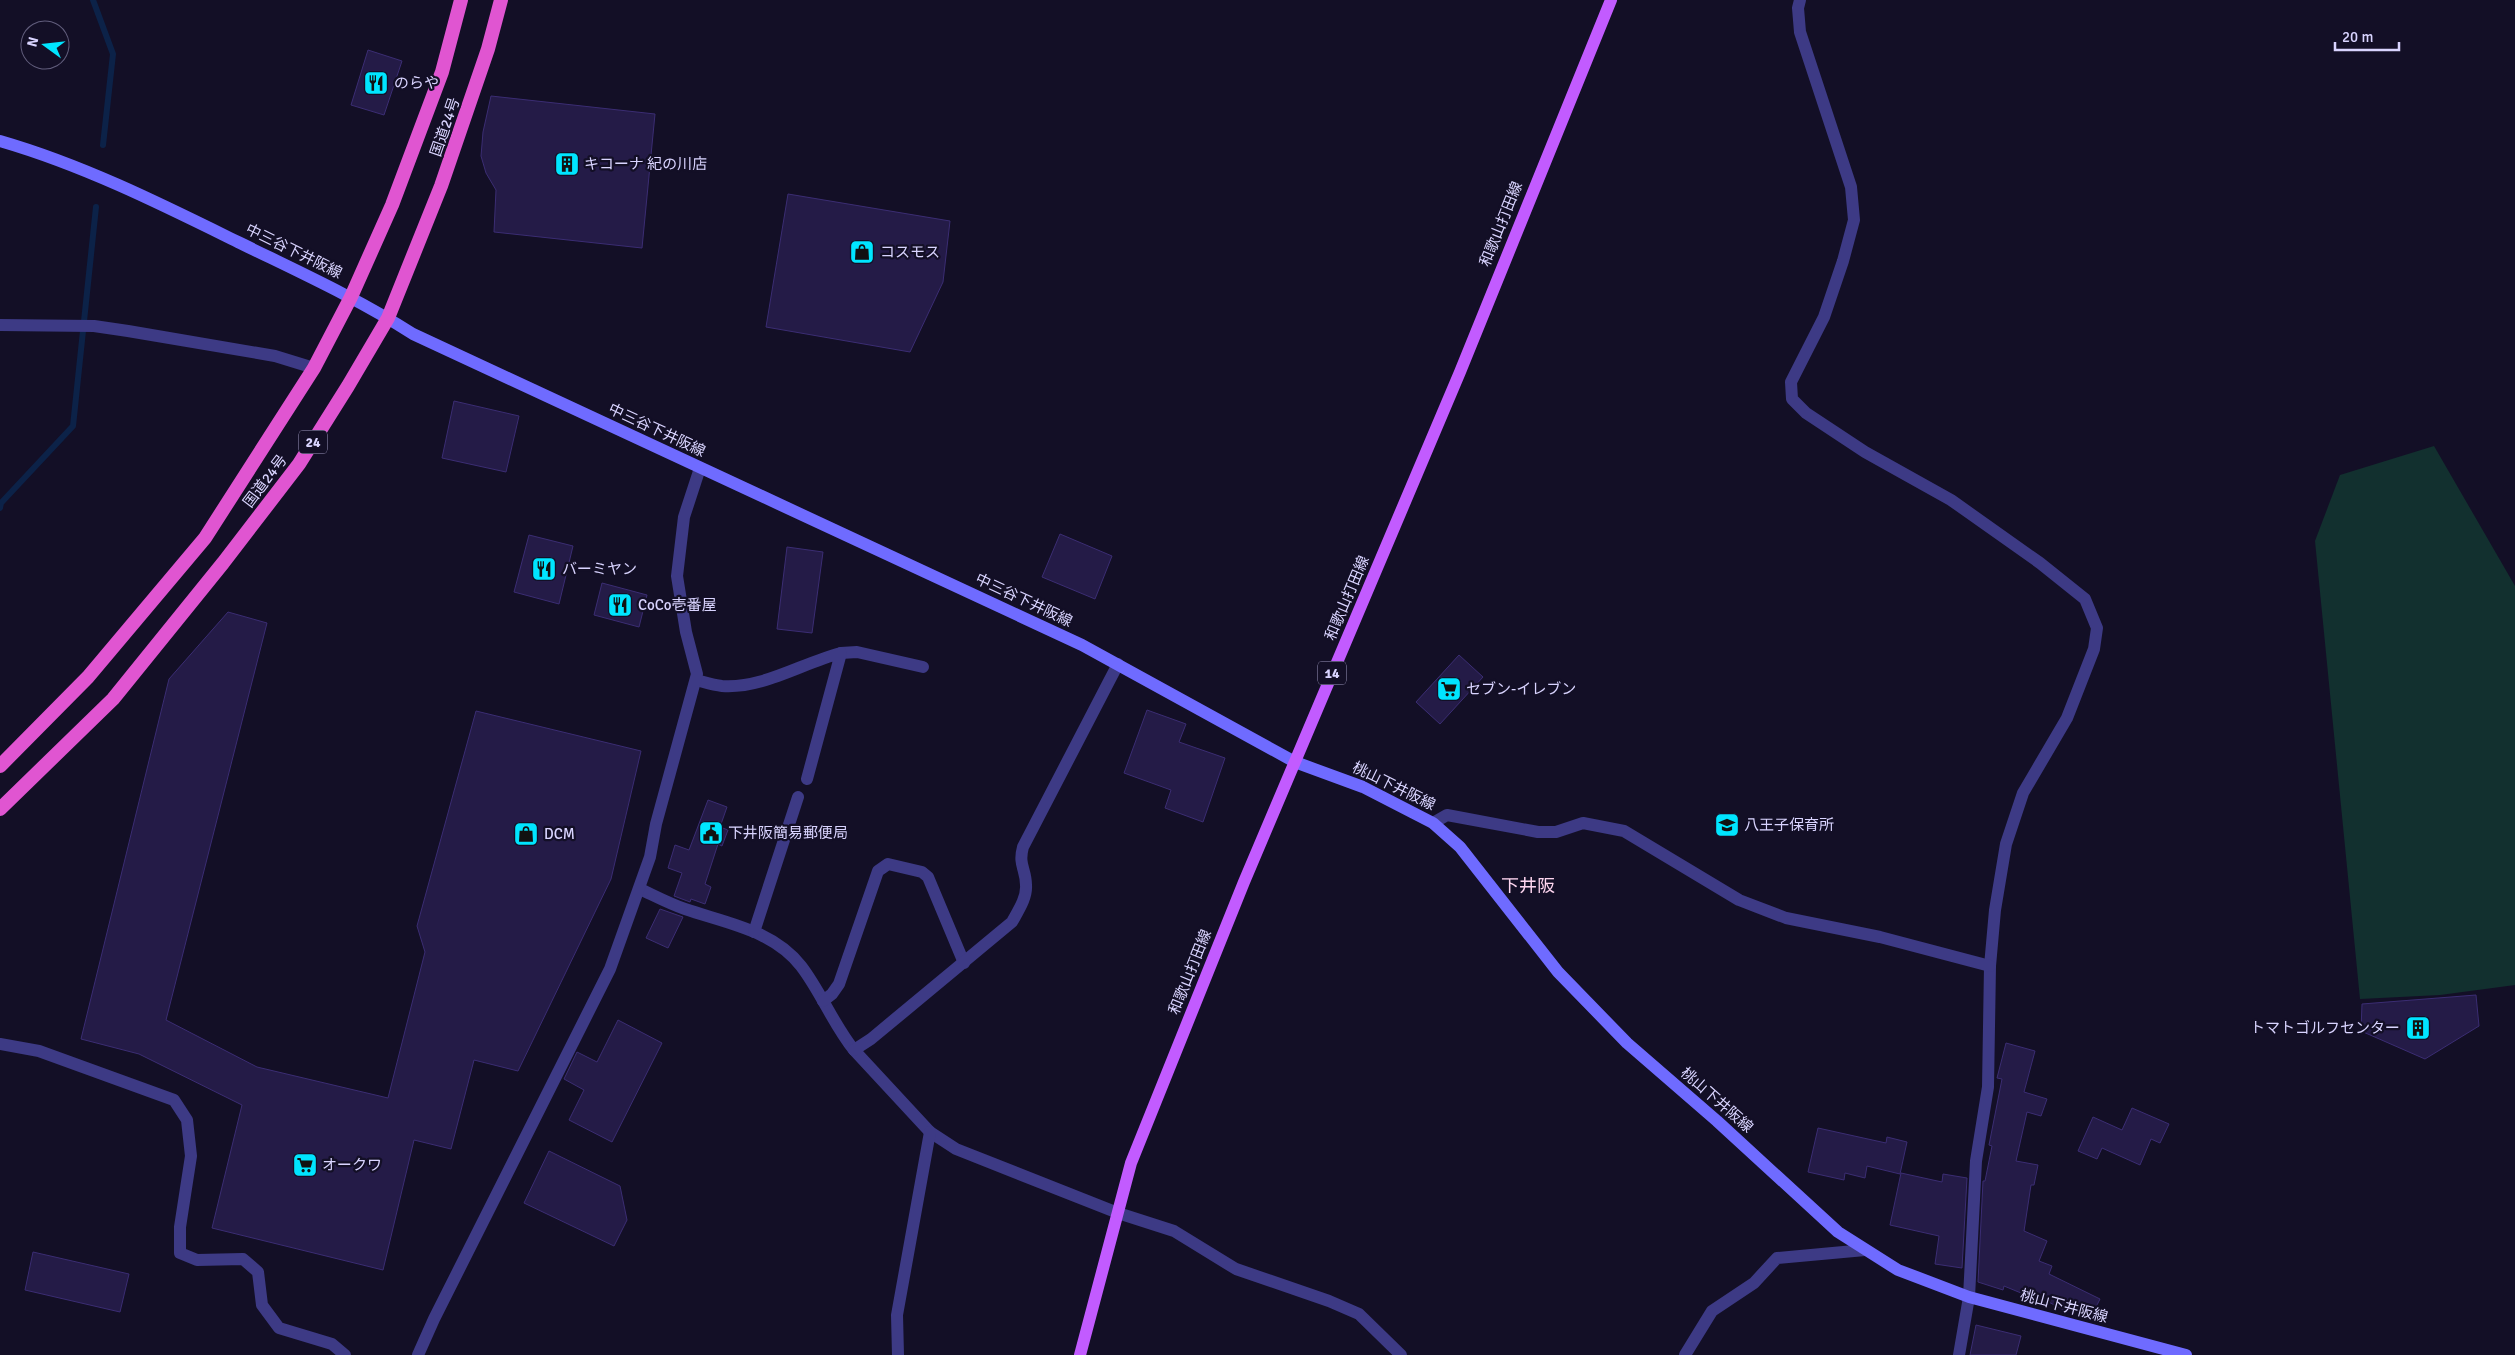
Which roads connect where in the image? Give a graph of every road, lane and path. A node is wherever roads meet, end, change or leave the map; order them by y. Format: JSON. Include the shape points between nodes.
{"nodes":[{"id":1,"x":461,"y":0,"type":"edge"},
{"id":2,"x":501,"y":0,"type":"edge"},
{"id":3,"x":1611,"y":0,"type":"edge"},
{"id":4,"x":1800,"y":0,"type":"edge"},
{"id":5,"x":0,"y":140,"type":"edge"},
{"id":6,"x":351,"y":297,"type":"junction"},
{"id":7,"x":388,"y":318,"type":"junction"},
{"id":8,"x":0,"y":326,"type":"edge"},
{"id":9,"x":314,"y":368,"type":"junction"},
{"id":10,"x":700,"y":468,"type":"junction"},
{"id":11,"x":841,"y":653,"type":"junction"},
{"id":12,"x":1118,"y":664,"type":"junction"},
{"id":13,"x":923,"y":667,"type":"dead end"},
{"id":14,"x":696,"y":680,"type":"junction"},
{"id":15,"x":1295,"y":762,"type":"junction"},
{"id":16,"x":0,"y":766,"type":"edge"},
{"id":17,"x":807,"y":778,"type":"dead end"},
{"id":18,"x":798,"y":796,"type":"dead end"},
{"id":19,"x":0,"y":809,"type":"edge"},
{"id":20,"x":1433,"y":823,"type":"junction"},
{"id":21,"x":640,"y":889,"type":"junction"},
{"id":22,"x":754,"y":932,"type":"junction"},
{"id":23,"x":964,"y":963,"type":"junction"},
{"id":24,"x":1990,"y":966,"type":"junction"},
{"id":25,"x":823,"y":1001,"type":"junction"},
{"id":26,"x":0,"y":1044,"type":"edge"},
{"id":27,"x":854,"y":1050,"type":"junction"},
{"id":28,"x":930,"y":1132,"type":"junction"},
{"id":29,"x":1118,"y":1213,"type":"junction"},
{"id":30,"x":1866,"y":1250,"type":"junction"},
{"id":31,"x":1969,"y":1297,"type":"junction"},
{"id":32,"x":345,"y":1355,"type":"edge"},
{"id":33,"x":418,"y":1355,"type":"edge"},
{"id":34,"x":898,"y":1355,"type":"edge"},
{"id":35,"x":1080,"y":1355,"type":"edge"},
{"id":36,"x":1401,"y":1355,"type":"edge"},
{"id":37,"x":1685,"y":1355,"type":"edge"},
{"id":38,"x":1959,"y":1355,"type":"edge"},
{"id":39,"x":2186,"y":1355,"type":"edge"}],
"edges":[{"from":1,"to":6,"type":"highway","name":"国道24号","number":"24","via":[[438,81],[392,205]]},
{"from":2,"to":7,"type":"highway","name":"国道24号","number":"24","via":[[442,186]]},
{"from":3,"to":15,"type":"main road","name":"和歌山打田線","number":"14","via":[[1460,372]]},
{"from":4,"to":24,"type":"street","via":[[1800,32],[1851,187],[1854,220],[1824,317],[1791,382],[1792,399],[1806,413],[1858,448],[1951,500],[2040,563],[2085,599],[2098,628],[2094,649],[2067,718],[2023,793],[2006,844]]},
{"from":5,"to":6,"type":"main road","name":"中三谷下井阪線","via":[[149,198]]},
{"from":6,"to":7,"type":"main road","name":"中三谷下井阪線"},
{"from":6,"to":9,"type":"highway","name":"国道24号","number":"24"},
{"from":7,"to":10,"type":"main road","name":"中三谷下井阪線","via":[[413,334]]},
{"from":7,"to":19,"type":"highway","name":"国道24号","number":"24","via":[[299,464],[223,563],[113,699]]},
{"from":8,"to":9,"type":"street","via":[[94,326],[275,356]]},
{"from":9,"to":16,"type":"highway","name":"国道24号","number":"24","via":[[205,538],[88,677]]},
{"from":10,"to":12,"type":"main road","name":"中三谷下井阪線"},
{"from":10,"to":14,"type":"street","via":[[684,516],[677,576]]},
{"from":11,"to":13,"type":"street","via":[[857,652]]},
{"from":11,"to":14,"type":"street","via":[[757,682],[723,686]]},
{"from":11,"to":17,"type":"street"},
{"from":12,"to":15,"type":"main road","name":"中三谷下井阪線"},
{"from":12,"to":23,"type":"street","via":[[1023,847],[1020,859],[1026,886],[1015,917]]},
{"from":14,"to":21,"type":"street"},
{"from":15,"to":20,"type":"main road","name":"桃山下井阪線","via":[[1363,787]]},
{"from":15,"to":29,"type":"main road","name":"和歌山打田線","number":"14","via":[[1131,1163]]},
{"from":18,"to":22,"type":"street"},
{"from":20,"to":24,"type":"street","via":[[1447,815],[1538,832],[1556,832],[1583,823],[1624,831],[1739,900],[1786,918],[1880,937]]},
{"from":20,"to":30,"type":"main road","name":"桃山下井阪線","via":[[1460,847],[1558,972],[1627,1044],[1838,1232]]},
{"from":21,"to":22,"type":"street","via":[[684,909]]},
{"from":21,"to":33,"type":"street","via":[[610,969]]},
{"from":22,"to":25,"type":"street","via":[[779,944],[793,958]]},
{"from":23,"to":25,"type":"street","via":[[928,877],[922,872],[888,864],[878,871],[839,984]]},
{"from":23,"to":27,"type":"street"},
{"from":24,"to":31,"type":"street","via":[[1988,1087],[1976,1161]]},
{"from":25,"to":27,"type":"street"},
{"from":26,"to":32,"type":"street","via":[[39,1051],[174,1100],[187,1120],[191,1156],[180,1227],[180,1253],[197,1260],[243,1259],[258,1272],[262,1305],[279,1328],[332,1344]]},
{"from":27,"to":28,"type":"street"},
{"from":28,"to":29,"type":"street","via":[[956,1149]]},
{"from":28,"to":34,"type":"street","via":[[896,1315]]},
{"from":29,"to":35,"type":"main road","name":"和歌山打田線","number":"14"},
{"from":29,"to":36,"type":"street","via":[[1174,1231],[1236,1269],[1359,1314]]},
{"from":30,"to":31,"type":"main road","name":"桃山下井阪線","via":[[1898,1270]]},
{"from":30,"to":37,"type":"street","via":[[1777,1258],[1754,1283],[1712,1312]]},
{"from":31,"to":38,"type":"street"},
{"from":31,"to":39,"type":"main road","name":"桃山下井阪線"}]}
